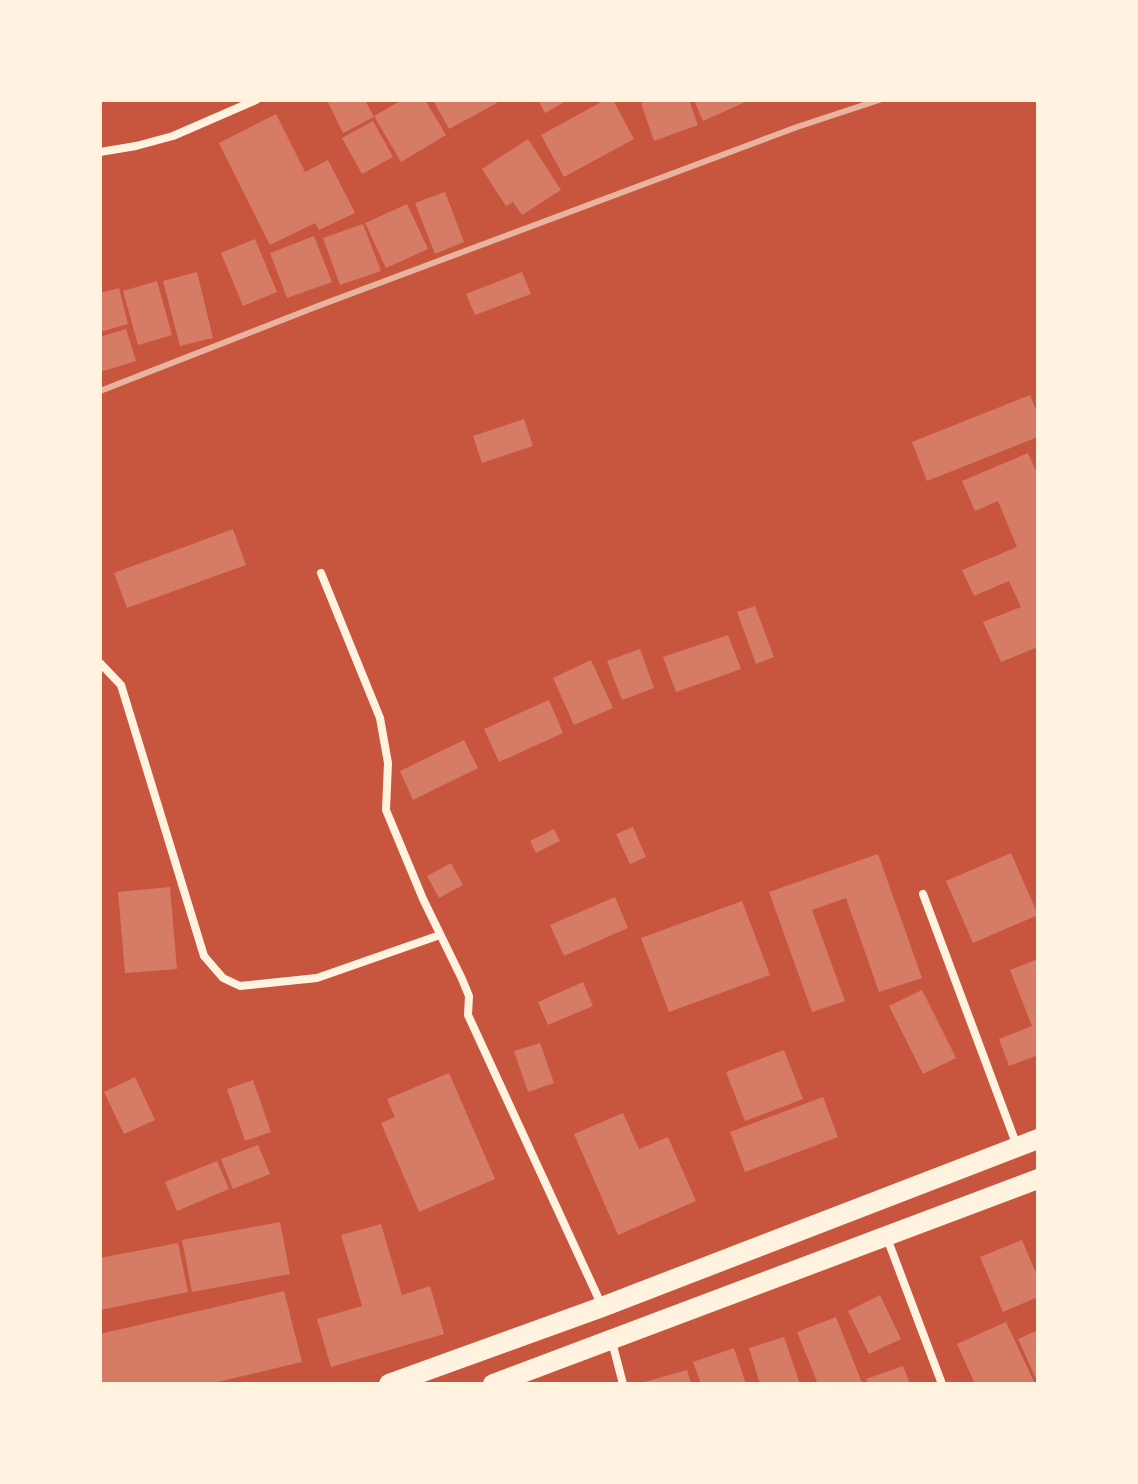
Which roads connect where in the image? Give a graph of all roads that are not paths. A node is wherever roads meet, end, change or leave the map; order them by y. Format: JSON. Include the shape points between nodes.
{"nodes":[{"id":1,"x":256,"y":100,"type":"edge"},
{"id":2,"x":100,"y":152,"type":"edge"},
{"id":3,"x":321,"y":573,"type":"dead end"},
{"id":4,"x":100,"y":663,"type":"edge"},
{"id":5,"x":923,"y":894,"type":"dead end"},
{"id":6,"x":440,"y":935,"type":"junction"},
{"id":7,"x":1038,"y":1139,"type":"edge"},
{"id":8,"x":1017,"y":1147,"type":"junction"},
{"id":9,"x":1038,"y":1179,"type":"edge"},
{"id":10,"x":887,"y":1237,"type":"junction"},
{"id":11,"x":602,"y":1307,"type":"junction"},
{"id":12,"x":611,"y":1338,"type":"junction"},
{"id":13,"x":389,"y":1384,"type":"edge"},
{"id":14,"x":493,"y":1384,"type":"edge"},
{"id":15,"x":623,"y":1384,"type":"edge"},
{"id":16,"x":942,"y":1384,"type":"edge"}],
"edges":[{"from":1,"to":2,"type":"street","via":[[173,136]]},
{"from":3,"to":6,"type":"street","via":[[380,718],[388,763],[386,810]]},
{"from":4,"to":6,"type":"street","via":[[121,685],[204,956],[223,978],[240,986],[317,978]]},
{"from":5,"to":8,"type":"street"},
{"from":6,"to":11,"type":"street","via":[[469,996],[468,1015]]},
{"from":7,"to":8,"type":"main road"},
{"from":8,"to":11,"type":"main road"},
{"from":9,"to":10,"type":"main road"},
{"from":10,"to":12,"type":"main road"},
{"from":10,"to":16,"type":"street"},
{"from":11,"to":13,"type":"main road"},
{"from":12,"to":14,"type":"main road"},
{"from":12,"to":15,"type":"street"}]}
